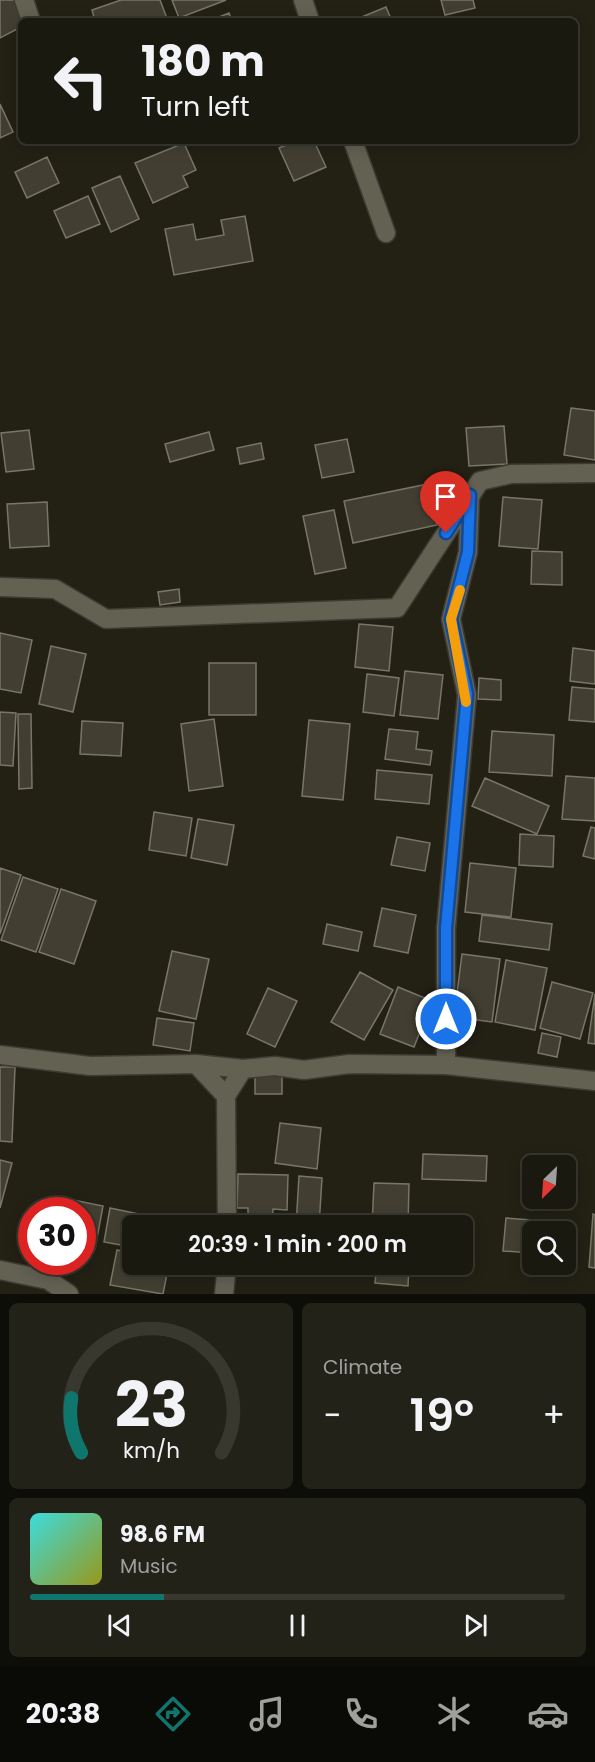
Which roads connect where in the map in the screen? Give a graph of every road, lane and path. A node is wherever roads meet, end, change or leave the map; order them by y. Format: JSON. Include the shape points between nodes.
{"nodes":[{"id":1,"x":24,"y":0,"type":"edge"},
{"id":2,"x":303,"y":0,"type":"edge"},
{"id":3,"x":30,"y":18,"type":"edge"},
{"id":4,"x":309,"y":18,"type":"edge"},
{"id":5,"x":354,"y":144,"type":"edge"},
{"id":6,"x":386,"y":233,"type":"dead end"},
{"id":7,"x":595,"y":473,"type":"edge"},
{"id":8,"x":470,"y":495,"type":"junction"},
{"id":9,"x":0,"y":586,"type":"edge"},
{"id":10,"x":0,"y":1055,"type":"edge"},
{"id":11,"x":196,"y":1064,"type":"junction"},
{"id":12,"x":446,"y":1065,"type":"junction"},
{"id":13,"x":243,"y":1069,"type":"junction"},
{"id":14,"x":595,"y":1081,"type":"edge"},
{"id":15,"x":226,"y":1096,"type":"junction"},
{"id":16,"x":227,"y":1215,"type":"edge"},
{"id":17,"x":0,"y":1270,"type":"edge"},
{"id":18,"x":226,"y":1275,"type":"edge"},
{"id":19,"x":69,"y":1294,"type":"edge"},
{"id":20,"x":224,"y":1294,"type":"edge"}],
"edges":[{"from":1,"to":3,"type":"street"},
{"from":2,"to":4,"type":"street"},
{"from":5,"to":6,"type":"street"},
{"from":7,"to":8,"type":"street","via":[[493,476],[480,482]]},
{"from":8,"to":9,"type":"street","via":[[397,608],[106,619],[55,589]]},
{"from":8,"to":12,"type":"street","via":[[468,552],[451,619],[467,694],[446,928]]},
{"from":10,"to":11,"type":"street","via":[[90,1066]]},
{"from":11,"to":13,"type":"street"},
{"from":11,"to":15,"type":"street"},
{"from":12,"to":13,"type":"street"},
{"from":12,"to":14,"type":"street"},
{"from":13,"to":15,"type":"street"},
{"from":15,"to":16,"type":"street"},
{"from":17,"to":19,"type":"street","via":[[48,1280]]},
{"from":18,"to":20,"type":"street"}]}
